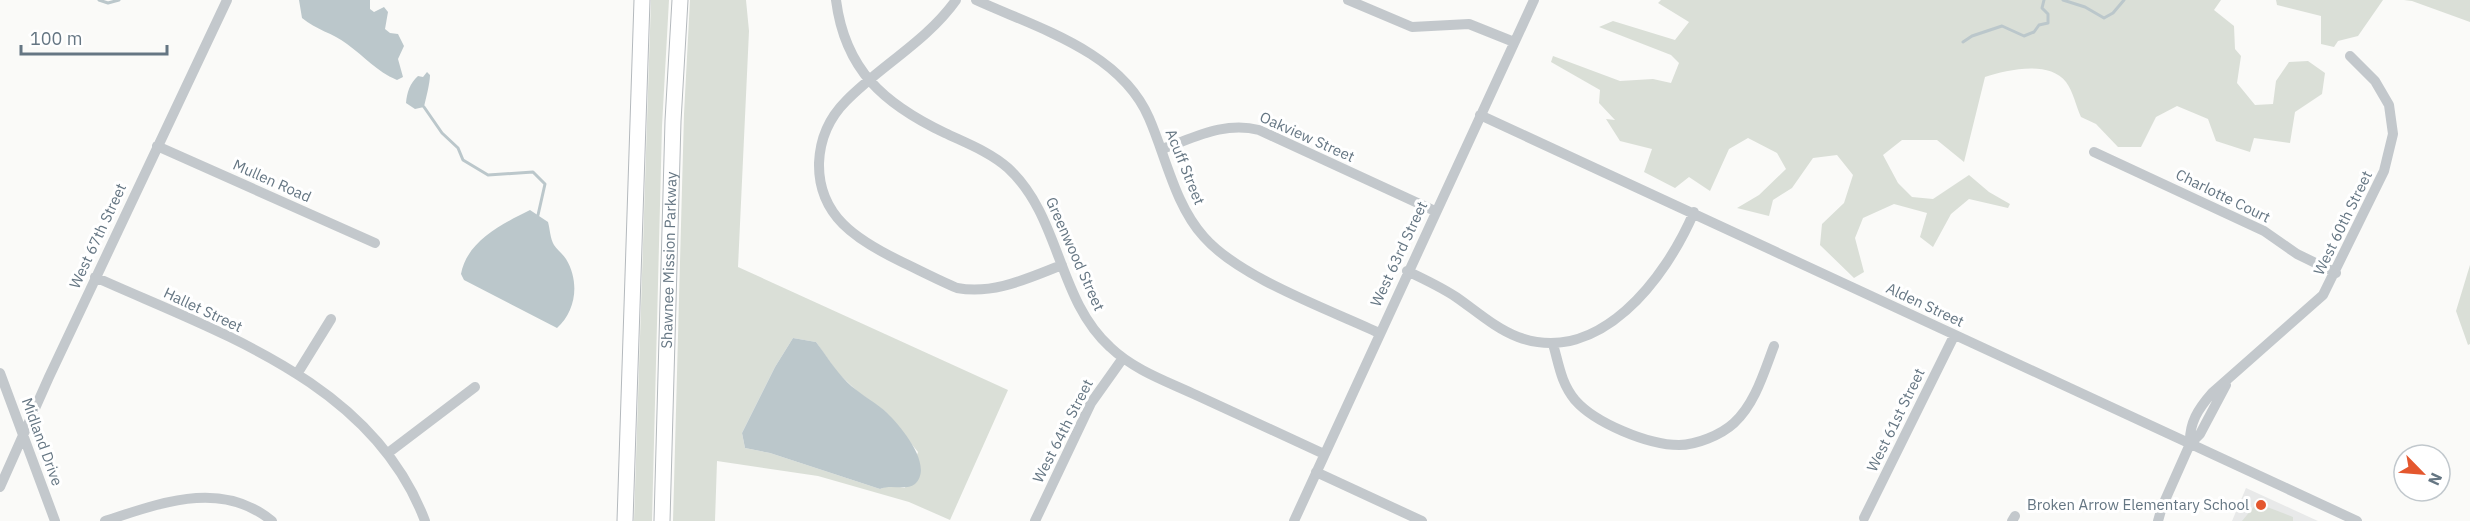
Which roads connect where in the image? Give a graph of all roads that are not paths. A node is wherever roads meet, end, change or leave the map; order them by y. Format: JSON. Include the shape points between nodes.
{"nodes":[{"id":1,"x":227,"y":0,"type":"edge"},
{"id":2,"x":642,"y":0,"type":"edge"},
{"id":3,"x":680,"y":0,"type":"edge"},
{"id":4,"x":836,"y":0,"type":"edge"},
{"id":5,"x":956,"y":0,"type":"edge"},
{"id":6,"x":976,"y":0,"type":"edge"},
{"id":7,"x":1348,"y":0,"type":"edge"},
{"id":8,"x":1534,"y":0,"type":"edge"},
{"id":9,"x":1514,"y":42,"type":"junction"},
{"id":10,"x":2350,"y":56,"type":"dead end"},
{"id":11,"x":870,"y":80,"type":"junction"},
{"id":12,"x":1480,"y":115,"type":"junction"},
{"id":13,"x":158,"y":146,"type":"junction"},
{"id":14,"x":1162,"y":150,"type":"junction"},
{"id":15,"x":2094,"y":152,"type":"dead end"},
{"id":16,"x":1435,"y":211,"type":"junction"},
{"id":17,"x":1694,"y":212,"type":"junction"},
{"id":18,"x":375,"y":243,"type":"dead end"},
{"id":19,"x":1062,"y":265,"type":"junction"},
{"id":20,"x":1407,"y":271,"type":"junction"},
{"id":21,"x":2336,"y":273,"type":"junction"},
{"id":22,"x":95,"y":277,"type":"junction"},
{"id":23,"x":331,"y":319,"type":"dead end"},
{"id":24,"x":1379,"y":333,"type":"junction"},
{"id":25,"x":1954,"y":336,"type":"junction"},
{"id":26,"x":1553,"y":344,"type":"junction"},
{"id":27,"x":1774,"y":346,"type":"dead end"},
{"id":28,"x":1123,"y":358,"type":"junction"},
{"id":29,"x":0,"y":373,"type":"edge"},
{"id":30,"x":297,"y":374,"type":"junction"},
{"id":31,"x":475,"y":387,"type":"dead end"},
{"id":32,"x":23,"y":435,"type":"junction"},
{"id":33,"x":2190,"y":444,"type":"junction"},
{"id":34,"x":388,"y":453,"type":"junction"},
{"id":35,"x":1324,"y":454,"type":"junction"},
{"id":36,"x":1316,"y":472,"type":"junction"},
{"id":37,"x":0,"y":487,"type":"edge"},
{"id":38,"x":1864,"y":518,"type":"dead end"},
{"id":39,"x":55,"y":521,"type":"edge"},
{"id":40,"x":105,"y":521,"type":"edge"},
{"id":41,"x":272,"y":521,"type":"edge"},
{"id":42,"x":425,"y":521,"type":"edge"},
{"id":43,"x":625,"y":521,"type":"edge"},
{"id":44,"x":662,"y":521,"type":"edge"},
{"id":45,"x":1035,"y":521,"type":"edge"},
{"id":46,"x":1294,"y":521,"type":"edge"},
{"id":47,"x":1422,"y":521,"type":"edge"},
{"id":48,"x":2158,"y":521,"type":"edge"},
{"id":49,"x":2357,"y":521,"type":"edge"}],
"edges":[{"from":1,"to":13,"type":"street","name":"West 67th Street"},
{"from":2,"to":43,"type":"highway"},
{"from":3,"to":44,"type":"highway","name":"Shawnee Mission Parkway"},
{"from":4,"to":11,"type":"street","name":"Greenwood Street","via":[[849,50]]},
{"from":5,"to":11,"type":"street","via":[[927,32]]},
{"from":6,"to":14,"type":"street","name":"Acuff Street","via":[[1075,46],[1115,71],[1144,108]]},
{"from":7,"to":9,"type":"street","via":[[1412,27],[1469,24]]},
{"from":8,"to":9,"type":"street","name":"West 63rd Street"},
{"from":9,"to":12,"type":"street","name":"West 63rd Street"},
{"from":10,"to":21,"type":"street","name":"West 60th Street","via":[[2368,72],[2389,105],[2392,134],[2384,171]]},
{"from":11,"to":19,"type":"street","name":"Greenwood Street","via":[[895,107],[989,154],[1023,183],[1044,216]]},
{"from":11,"to":19,"type":"street","via":[[828,124],[820,149],[821,186],[835,217],[847,230],[943,282],[972,291],[998,288]]},
{"from":12,"to":16,"type":"street","name":"West 63rd Street"},
{"from":12,"to":17,"type":"street","name":"Alden Street"},
{"from":13,"to":18,"type":"street","name":"Mullen Road"},
{"from":13,"to":22,"type":"street","name":"West 67th Street"},
{"from":14,"to":16,"type":"street","name":"Oakview Street","via":[[1216,130],[1259,130]]},
{"from":14,"to":24,"type":"street","name":"Acuff Street","via":[[1186,212],[1220,253],[1248,272]]},
{"from":15,"to":21,"type":"street","name":"Charlotte Court","via":[[2264,231],[2297,255]]},
{"from":16,"to":20,"type":"street","name":"West 63rd Street"},
{"from":17,"to":25,"type":"street","name":"Alden Street"},
{"from":17,"to":26,"type":"street","via":[[1676,251],[1652,284],[1598,330],[1568,343]]},
{"from":19,"to":28,"type":"street","name":"Greenwood Street","via":[[1093,329]]},
{"from":20,"to":24,"type":"street","name":"West 63rd Street"},
{"from":20,"to":26,"type":"street","via":[[1443,288],[1516,337]]},
{"from":21,"to":33,"type":"street","name":"West 60th Street","via":[[2318,302],[2232,376],[2200,434]]},
{"from":22,"to":30,"type":"street","name":"Hallet Street","via":[[230,338]]},
{"from":22,"to":32,"type":"street","name":"West 67th Street"},
{"from":23,"to":30,"type":"street"},
{"from":24,"to":35,"type":"street","name":"West 63rd Street"},
{"from":25,"to":33,"type":"street","name":"Alden Street"},
{"from":25,"to":38,"type":"street","name":"West 61st Street"},
{"from":26,"to":27,"type":"street","via":[[1565,384],[1584,408],[1603,421],[1648,440],[1681,446],[1701,441],[1733,424],[1755,394]]},
{"from":28,"to":35,"type":"street","name":"Greenwood Street","via":[[1141,370]]},
{"from":28,"to":45,"type":"street","name":"West 64th Street","via":[[1090,403]]},
{"from":29,"to":32,"type":"street","name":"Midland Drive"},
{"from":30,"to":34,"type":"street","name":"Hallet Street","via":[[352,414]]},
{"from":31,"to":34,"type":"street"},
{"from":32,"to":37,"type":"street","name":"West 67th Street"},
{"from":32,"to":39,"type":"street","name":"Midland Drive"},
{"from":33,"to":48,"type":"street","name":"West 60th Street"},
{"from":33,"to":49,"type":"street","name":"Alden Street"},
{"from":34,"to":42,"type":"street","name":"Hallet Street"},
{"from":35,"to":36,"type":"street","name":"West 63rd Street"},
{"from":36,"to":46,"type":"street","name":"West 63rd Street"},
{"from":36,"to":47,"type":"street"},
{"from":40,"to":41,"type":"street","via":[[177,500],[206,496],[245,504]]}]}
